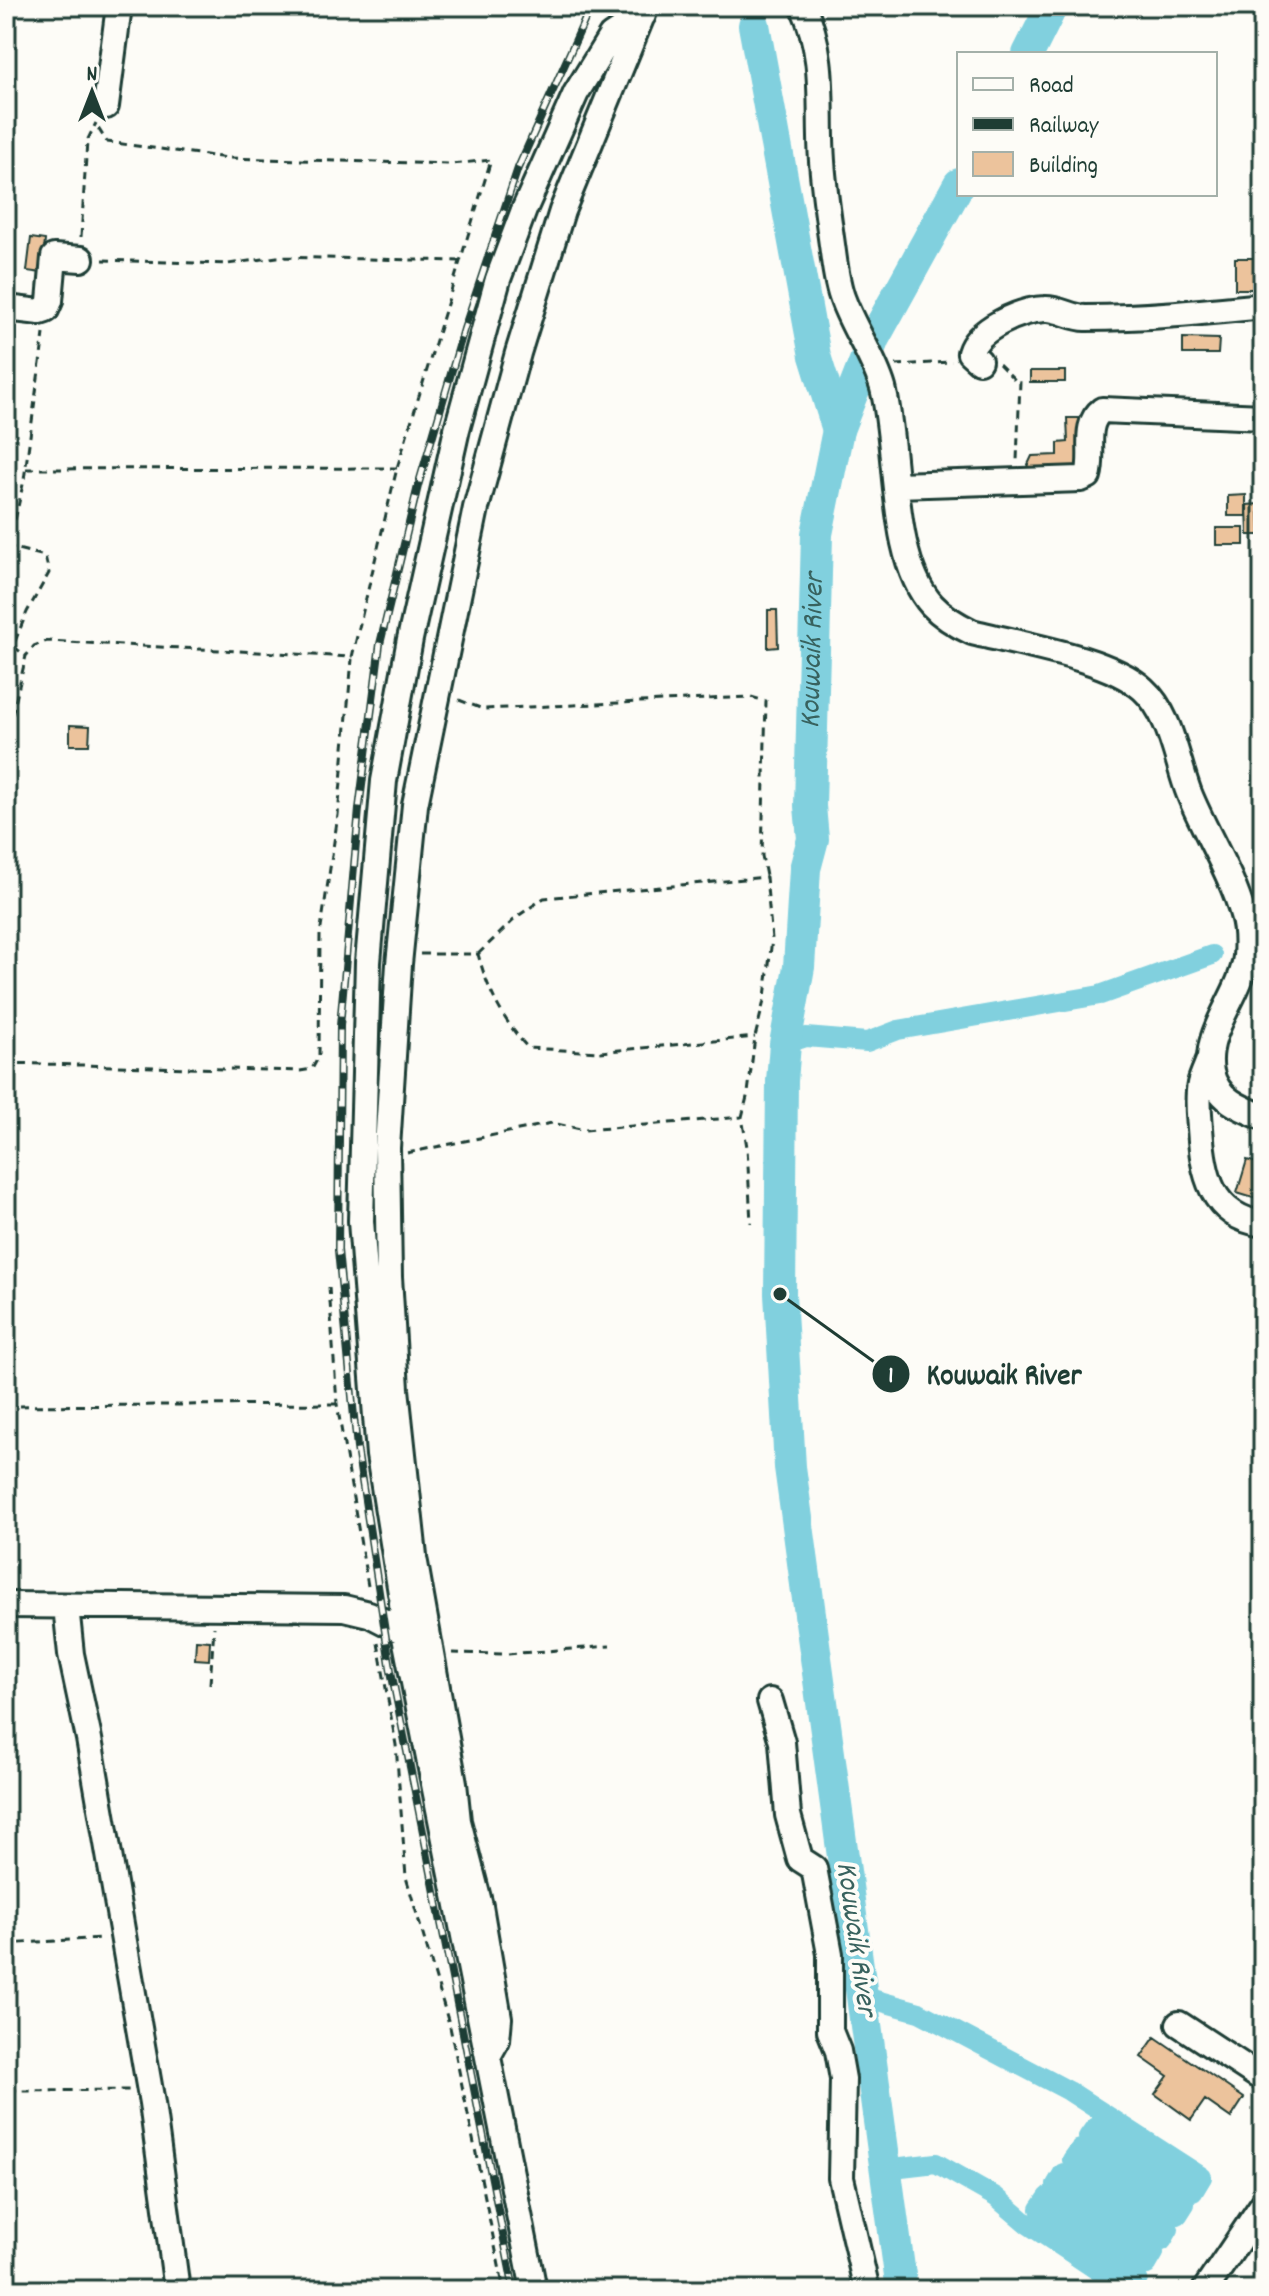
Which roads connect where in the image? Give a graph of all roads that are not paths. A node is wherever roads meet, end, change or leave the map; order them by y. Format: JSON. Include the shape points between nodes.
{"nodes":[{"id":1,"x":119,"y":6,"type":"edge"},
{"id":2,"x":803,"y":6,"type":"edge"},
{"id":3,"x":644,"y":10,"type":"edge"},
{"id":4,"x":101,"y":116,"type":"road end"},
{"id":5,"x":81,"y":259,"type":"road end"},
{"id":6,"x":1263,"y":306,"type":"edge"},
{"id":7,"x":6,"y":308,"type":"edge"},
{"id":8,"x":979,"y":361,"type":"road end"},
{"id":9,"x":1263,"y":417,"type":"edge"},
{"id":10,"x":897,"y":485,"type":"junction"},
{"id":11,"x":1211,"y":1054,"type":"junction"},
{"id":12,"x":1263,"y":1117,"type":"edge"},
{"id":13,"x":1263,"y":1224,"type":"edge"},
{"id":14,"x":414,"y":1556,"type":"junction"},
{"id":15,"x":402,"y":1603,"type":"junction"},
{"id":16,"x":6,"y":1605,"type":"edge"},
{"id":17,"x":66,"y":1606,"type":"junction"},
{"id":18,"x":404,"y":1632,"type":"junction"},
{"id":19,"x":770,"y":1701,"type":"dead end"},
{"id":20,"x":458,"y":1821,"type":"junction"},
{"id":21,"x":447,"y":1850,"type":"junction"},
{"id":22,"x":1179,"y":2024,"type":"dead end"},
{"id":23,"x":487,"y":2058,"type":"junction"},
{"id":24,"x":1263,"y":2079,"type":"edge"},
{"id":25,"x":1263,"y":2204,"type":"edge"},
{"id":26,"x":177,"y":2290,"type":"edge"},
{"id":27,"x":534,"y":2290,"type":"edge"},
{"id":28,"x":867,"y":2290,"type":"edge"},
{"id":29,"x":1205,"y":2290,"type":"edge"}],
"edges":[{"from":1,"to":4,"type":"street"},
{"from":2,"to":10,"type":"street","via":[[817,46],[822,160],[842,298],[876,368],[890,419]]},
{"from":3,"to":14,"type":"street","via":[[562,211],[518,353],[476,508],[415,805],[388,1157],[394,1361]]},
{"from":3,"to":15,"type":"street","via":[[611,36],[576,93],[498,279],[454,444],[384,781],[368,962],[361,1221],[379,1455]]},
{"from":5,"to":7,"type":"street","via":[[54,257],[46,310]]},
{"from":6,"to":8,"type":"street","via":[[1109,318],[1079,318],[1047,308],[987,329],[970,353]]},
{"from":9,"to":10,"type":"street","via":[[1102,410],[1090,428],[1091,467],[1081,479]]},
{"from":10,"to":11,"type":"street","via":[[913,573],[932,605],[951,622],[1117,671],[1155,703],[1246,927],[1243,972]]},
{"from":11,"to":12,"type":"street","via":[[1221,1094]]},
{"from":11,"to":13,"type":"street","via":[[1199,1085],[1204,1173],[1229,1209]]},
{"from":14,"to":15,"type":"street"},
{"from":14,"to":20,"type":"street"},
{"from":15,"to":18,"type":"street"},
{"from":16,"to":17,"type":"street"},
{"from":17,"to":18,"type":"street","via":[[344,1608]]},
{"from":17,"to":26,"type":"street","via":[[149,2089]]},
{"from":18,"to":21,"type":"street"},
{"from":19,"to":28,"type":"street","via":[[782,1742],[788,1815],[800,1859],[814,1868],[830,1954],[830,2031],[843,2079],[841,2178]]},
{"from":20,"to":21,"type":"street"},
{"from":20,"to":23,"type":"street","via":[[480,1906],[499,2018],[497,2040]]},
{"from":21,"to":23,"type":"street"},
{"from":22,"to":24,"type":"street"},
{"from":23,"to":27,"type":"street"},
{"from":25,"to":29,"type":"street"}]}
